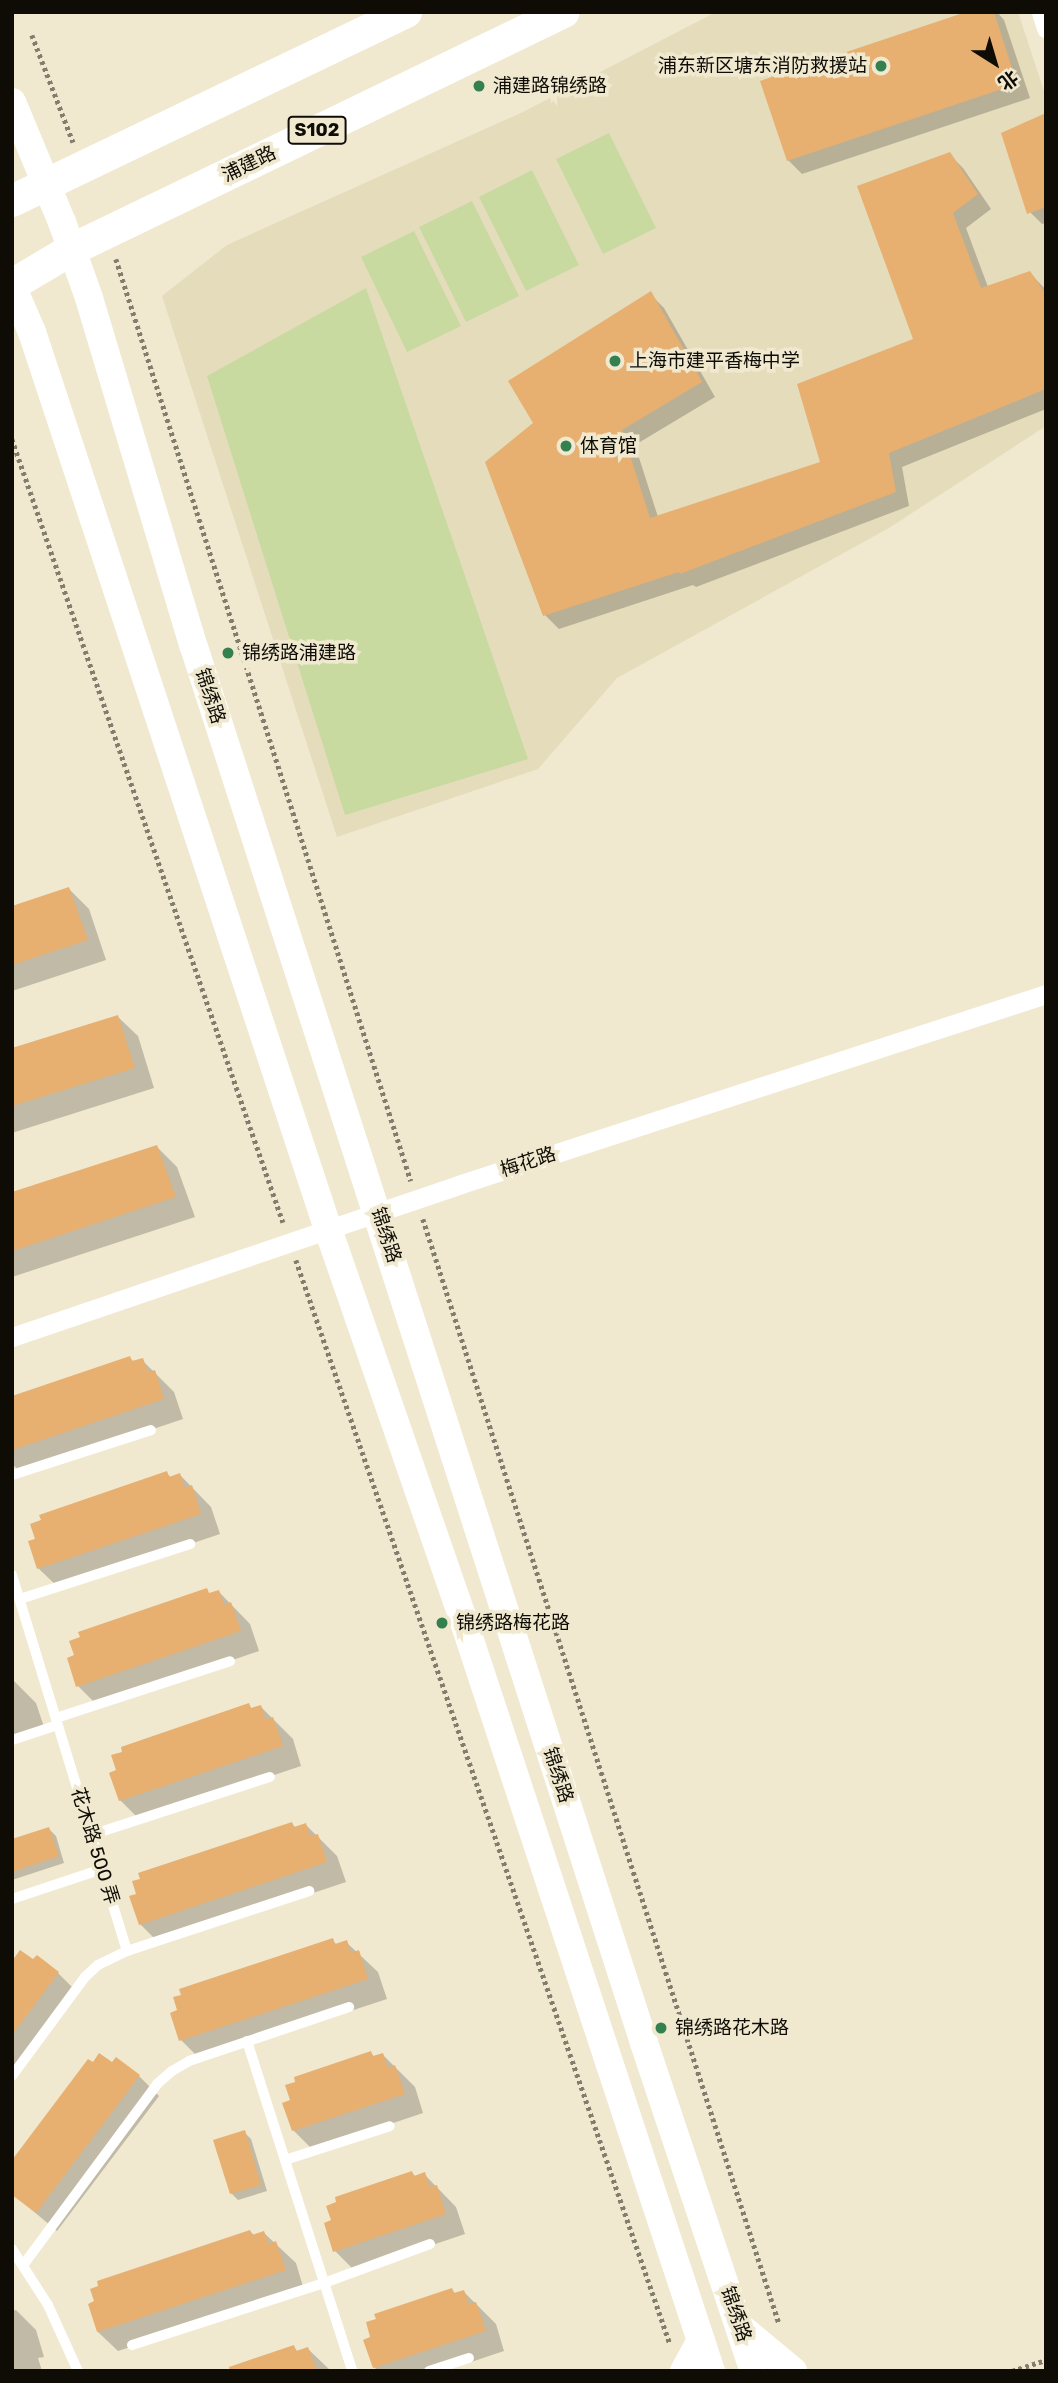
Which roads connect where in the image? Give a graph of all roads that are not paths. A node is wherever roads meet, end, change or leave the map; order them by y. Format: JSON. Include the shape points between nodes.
{"nodes":[{"id":1,"x":406,"y":12,"type":"edge"},
{"id":2,"x":564,"y":12,"type":"edge"},
{"id":3,"x":1041,"y":12,"type":"edge"},
{"id":4,"x":1046,"y":28,"type":"edge"},
{"id":5,"x":12,"y":102,"type":"edge"},
{"id":6,"x":47,"y":186,"type":"junction"},
{"id":7,"x":12,"y":201,"type":"edge"},
{"id":8,"x":71,"y":250,"type":"junction"},
{"id":9,"x":12,"y":286,"type":"edge"},
{"id":10,"x":1046,"y":994,"type":"edge"},
{"id":11,"x":378,"y":1212,"type":"junction"},
{"id":12,"x":328,"y":1230,"type":"junction"},
{"id":13,"x":12,"y":1337,"type":"edge"},
{"id":14,"x":151,"y":1430,"type":"dead end"},
{"id":15,"x":12,"y":1475,"type":"edge"},
{"id":16,"x":190,"y":1544,"type":"dead end"},
{"id":17,"x":12,"y":1575,"type":"edge"},
{"id":18,"x":18,"y":1606,"type":"edge"},
{"id":19,"x":230,"y":1661,"type":"dead end"},
{"id":20,"x":57,"y":1722,"type":"junction"},
{"id":21,"x":12,"y":1740,"type":"edge"},
{"id":22,"x":270,"y":1777,"type":"dead end"},
{"id":23,"x":91,"y":1835,"type":"junction"},
{"id":24,"x":102,"y":1869,"type":"junction"},
{"id":25,"x":309,"y":1891,"type":"dead end"},
{"id":26,"x":12,"y":1899,"type":"edge"},
{"id":27,"x":127,"y":1951,"type":"junction"},
{"id":28,"x":349,"y":2007,"type":"dead end"},
{"id":29,"x":247,"y":2042,"type":"junction"},
{"id":30,"x":12,"y":2076,"type":"edge"},
{"id":31,"x":390,"y":2126,"type":"dead end"},
{"id":32,"x":285,"y":2160,"type":"junction"},
{"id":33,"x":430,"y":2244,"type":"dead end"},
{"id":34,"x":12,"y":2249,"type":"edge"},
{"id":35,"x":24,"y":2264,"type":"junction"},
{"id":36,"x":324,"y":2283,"type":"junction"},
{"id":37,"x":740,"y":2328,"type":"junction"},
{"id":38,"x":701,"y":2340,"type":"junction"},
{"id":39,"x":132,"y":2345,"type":"dead end"},
{"id":40,"x":470,"y":2358,"type":"dead end"},
{"id":41,"x":679,"y":2364,"type":"edge"},
{"id":42,"x":78,"y":2371,"type":"edge"},
{"id":43,"x":352,"y":2371,"type":"edge"},
{"id":44,"x":429,"y":2371,"type":"edge"},
{"id":45,"x":711,"y":2371,"type":"edge"},
{"id":46,"x":754,"y":2371,"type":"edge"},
{"id":47,"x":793,"y":2371,"type":"edge"}],
"edges":[{"from":1,"to":6,"type":"main road"},
{"from":2,"to":8,"type":"main road","name":"浦建路","number":"S102"},
{"from":3,"to":4,"type":"street"},
{"from":5,"to":6,"type":"main road","name":"锦绣路"},
{"from":6,"to":7,"type":"main road"},
{"from":6,"to":8,"type":"main road","name":"锦绣路"},
{"from":8,"to":9,"type":"main road","name":"浦建路","number":"S102"},
{"from":8,"to":11,"type":"main road","name":"锦绣路","via":[[194,647]]},
{"from":9,"to":12,"type":"main road","via":[[32,332]]},
{"from":10,"to":11,"type":"street","name":"梅花路"},
{"from":11,"to":12,"type":"street","name":"梅花路"},
{"from":11,"to":37,"type":"main road","name":"锦绣路"},
{"from":12,"to":13,"type":"street","name":"梅花路"},
{"from":12,"to":38,"type":"main road","via":[[462,1616]]},
{"from":14,"to":15,"type":"lane"},
{"from":16,"to":18,"type":"lane"},
{"from":17,"to":18,"type":"lane","name":"花木路 500 弄"},
{"from":18,"to":20,"type":"lane","name":"花木路 500 弄"},
{"from":19,"to":20,"type":"lane"},
{"from":20,"to":21,"type":"lane"},
{"from":20,"to":23,"type":"lane","name":"花木路 500 弄"},
{"from":22,"to":23,"type":"lane"},
{"from":23,"to":24,"type":"lane","name":"花木路 500 弄"},
{"from":24,"to":26,"type":"lane"},
{"from":24,"to":27,"type":"lane","name":"花木路 500 弄"},
{"from":25,"to":27,"type":"lane"},
{"from":27,"to":30,"type":"lane","via":[[85,1977]]},
{"from":28,"to":29,"type":"lane"},
{"from":29,"to":32,"type":"lane"},
{"from":29,"to":35,"type":"lane","via":[[189,2061],[157,2084]]},
{"from":31,"to":32,"type":"lane"},
{"from":32,"to":36,"type":"lane"},
{"from":33,"to":36,"type":"lane"},
{"from":34,"to":35,"type":"lane"},
{"from":35,"to":42,"type":"lane"},
{"from":36,"to":39,"type":"lane"},
{"from":36,"to":43,"type":"lane"},
{"from":37,"to":46,"type":"main road","name":"锦绣路"},
{"from":37,"to":47,"type":"main road"},
{"from":38,"to":41,"type":"main road"},
{"from":38,"to":45,"type":"main road"},
{"from":40,"to":44,"type":"lane"}]}
